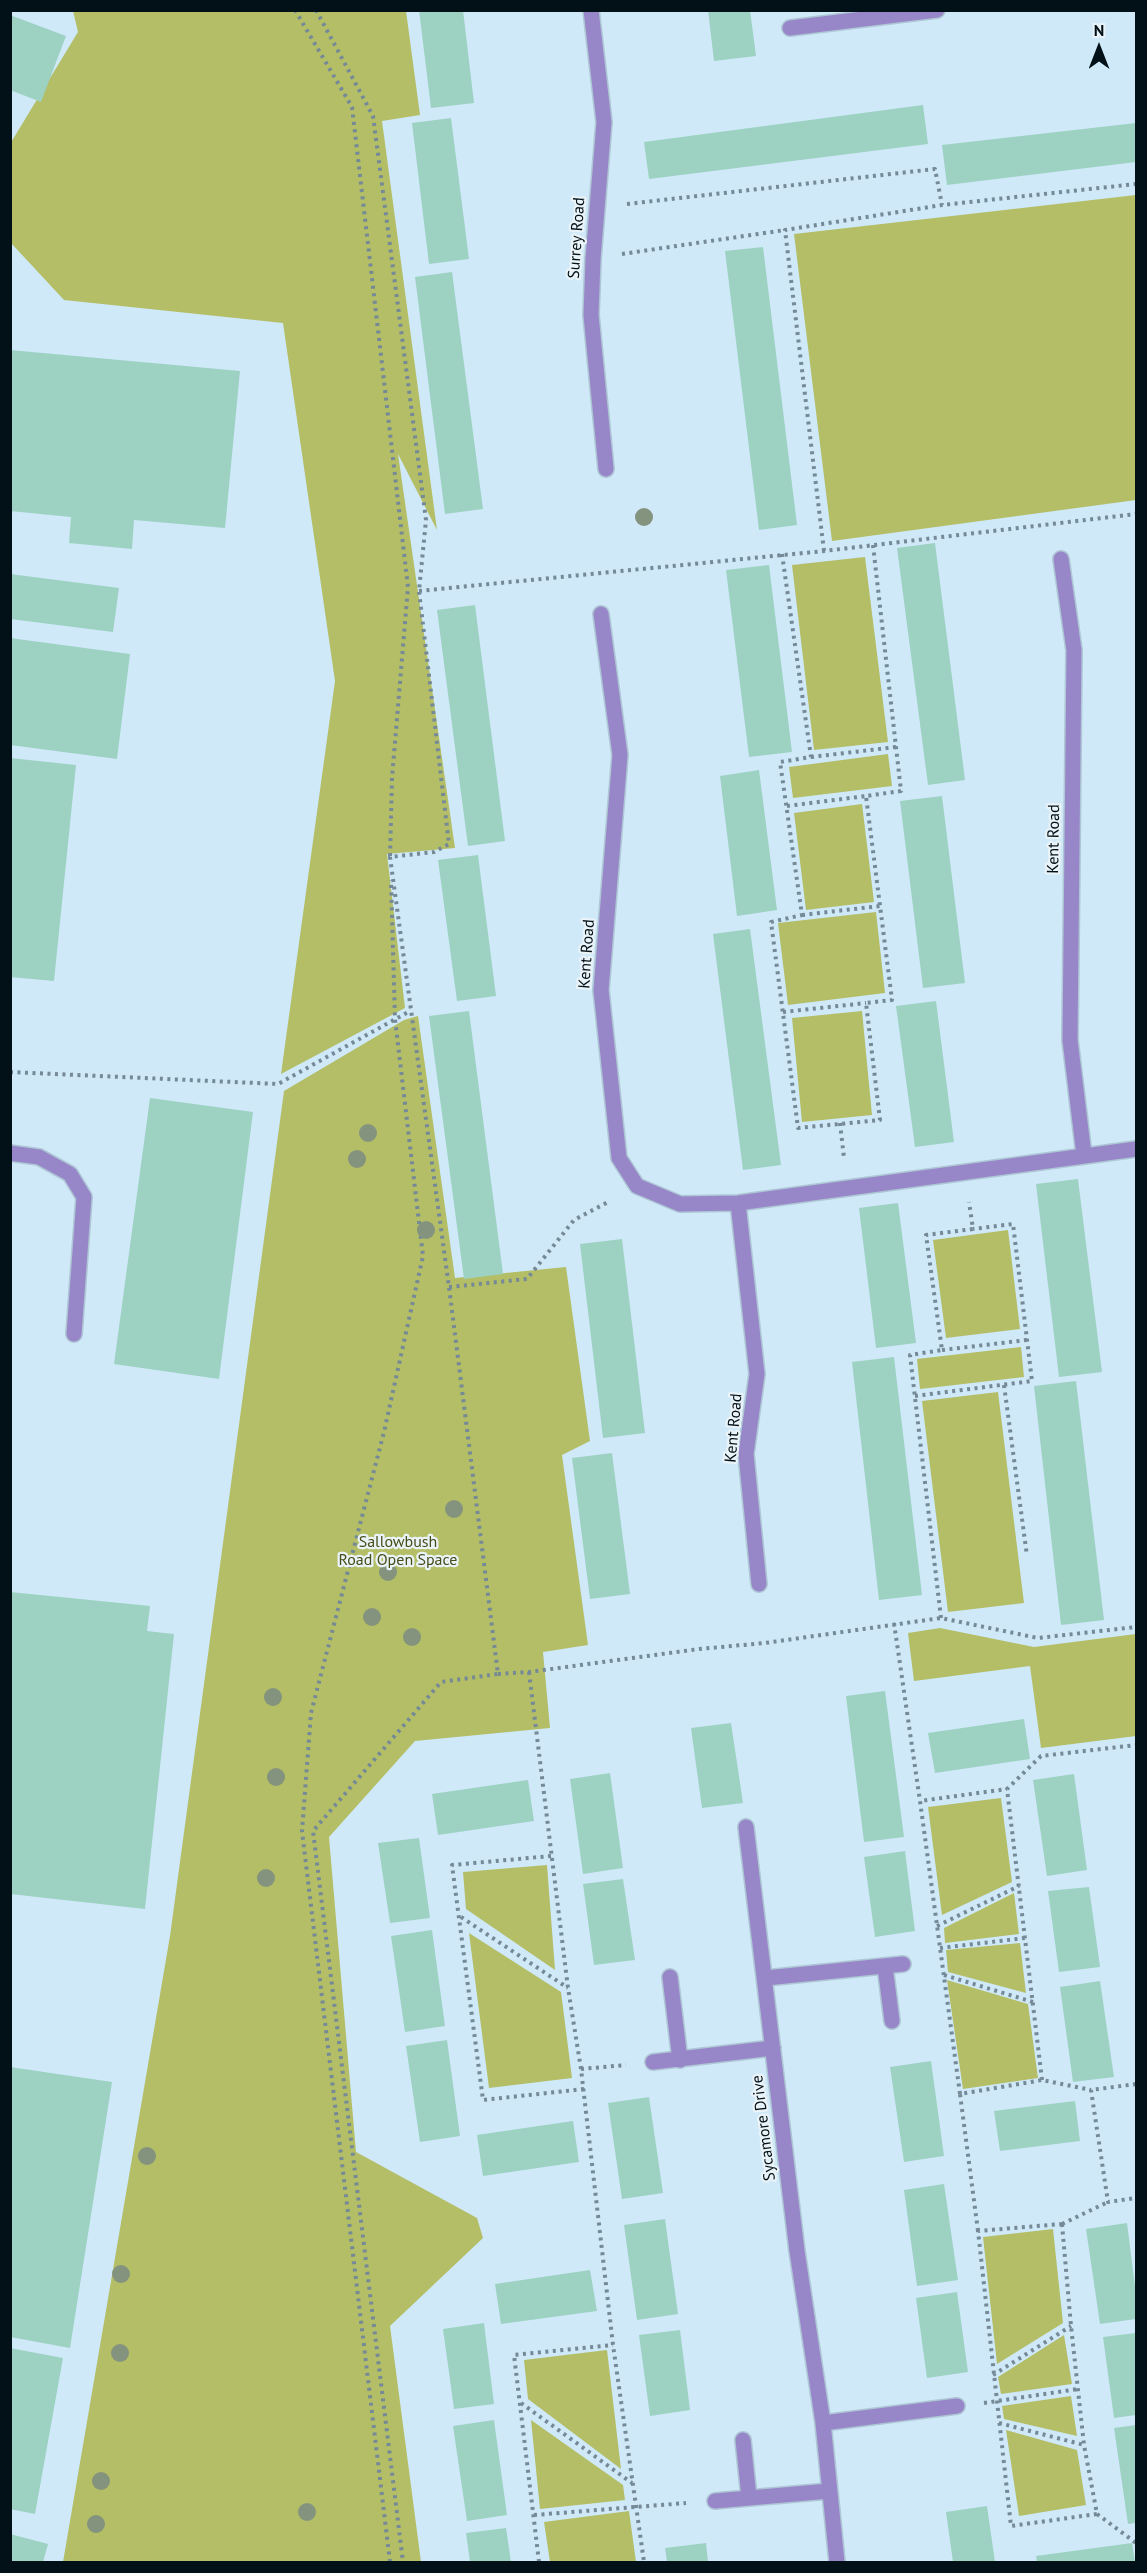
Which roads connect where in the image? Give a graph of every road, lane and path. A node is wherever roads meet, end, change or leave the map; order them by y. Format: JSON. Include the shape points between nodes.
{"nodes":[{"id":1,"x":295,"y":10,"type":"edge"},
{"id":2,"x":316,"y":10,"type":"edge"},
{"id":3,"x":591,"y":10,"type":"edge"},
{"id":4,"x":937,"y":10,"type":"edge"},
{"id":5,"x":790,"y":28,"type":"dead end"},
{"id":6,"x":1137,"y":184,"type":"edge"},
{"id":7,"x":942,"y":205,"type":"junction"},
{"id":8,"x":597,"y":207,"type":"junction"},
{"id":9,"x":785,"y":230,"type":"junction"},
{"id":10,"x":593,"y":259,"type":"junction"},
{"id":11,"x":606,"y":469,"type":"dead end"},
{"id":12,"x":1137,"y":513,"type":"edge"},
{"id":13,"x":873,"y":545,"type":"junction"},
{"id":14,"x":824,"y":551,"type":"junction"},
{"id":15,"x":783,"y":554,"type":"junction"},
{"id":16,"x":1060,"y":559,"type":"dead end"},
{"id":17,"x":419,"y":591,"type":"junction"},
{"id":18,"x":601,"y":614,"type":"dead end"},
{"id":19,"x":896,"y":747,"type":"junction"},
{"id":20,"x":811,"y":757,"type":"junction"},
{"id":21,"x":866,"y":796,"type":"junction"},
{"id":22,"x":787,"y":806,"type":"junction"},
{"id":23,"x":390,"y":856,"type":"junction"},
{"id":24,"x":880,"y":906,"type":"junction"},
{"id":25,"x":802,"y":915,"type":"junction"},
{"id":26,"x":866,"y":1003,"type":"junction"},
{"id":27,"x":410,"y":1011,"type":"junction"},
{"id":28,"x":783,"y":1012,"type":"junction"},
{"id":29,"x":395,"y":1019,"type":"junction"},
{"id":30,"x":10,"y":1072,"type":"edge"},
{"id":31,"x":1137,"y":1149,"type":"edge"},
{"id":32,"x":10,"y":1153,"type":"edge"},
{"id":33,"x":1084,"y":1155,"type":"junction"},
{"id":34,"x":964,"y":1172,"type":"junction"},
{"id":35,"x":637,"y":1186,"type":"junction"},
{"id":36,"x":738,"y":1203,"type":"junction"},
{"id":37,"x":973,"y":1229,"type":"junction"},
{"id":38,"x":449,"y":1287,"type":"junction"},
{"id":39,"x":74,"y":1334,"type":"dead end"},
{"id":40,"x":1027,"y":1340,"type":"junction"},
{"id":41,"x":942,"y":1350,"type":"junction"},
{"id":42,"x":1005,"y":1385,"type":"junction"},
{"id":43,"x":915,"y":1396,"type":"junction"},
{"id":44,"x":1027,"y":1556,"type":"dead end"},
{"id":45,"x":759,"y":1584,"type":"dead end"},
{"id":46,"x":941,"y":1618,"type":"junction"},
{"id":47,"x":894,"y":1623,"type":"junction"},
{"id":48,"x":1137,"y":1627,"type":"edge"},
{"id":49,"x":529,"y":1672,"type":"junction"},
{"id":50,"x":498,"y":1674,"type":"junction"},
{"id":51,"x":1137,"y":1745,"type":"edge"},
{"id":52,"x":1007,"y":1789,"type":"junction"},
{"id":53,"x":920,"y":1801,"type":"junction"},
{"id":54,"x":746,"y":1827,"type":"dead end"},
{"id":55,"x":551,"y":1856,"type":"junction"},
{"id":56,"x":1019,"y":1886,"type":"junction"},
{"id":57,"x":461,"y":1917,"type":"junction"},
{"id":58,"x":937,"y":1926,"type":"junction"},
{"id":59,"x":1025,"y":1938,"type":"junction"},
{"id":60,"x":940,"y":1947,"type":"junction"},
{"id":61,"x":903,"y":1964,"type":"dead end"},
{"id":62,"x":885,"y":1966,"type":"junction"},
{"id":63,"x":944,"y":1975,"type":"junction"},
{"id":64,"x":670,"y":1977,"type":"dead end"},
{"id":65,"x":766,"y":1978,"type":"junction"},
{"id":66,"x":568,"y":1988,"type":"junction"},
{"id":67,"x":1033,"y":2002,"type":"junction"},
{"id":68,"x":892,"y":2021,"type":"dead end"},
{"id":69,"x":772,"y":2048,"type":"junction"},
{"id":70,"x":680,"y":2060,"type":"junction"},
{"id":71,"x":653,"y":2062,"type":"joint"},
{"id":72,"x":581,"y":2069,"type":"junction"},
{"id":73,"x":1042,"y":2080,"type":"junction"},
{"id":74,"x":1137,"y":2084,"type":"edge"},
{"id":75,"x":584,"y":2089,"type":"junction"},
{"id":76,"x":1091,"y":2090,"type":"junction"},
{"id":77,"x":960,"y":2094,"type":"junction"},
{"id":78,"x":1137,"y":2198,"type":"edge"},
{"id":79,"x":1108,"y":2202,"type":"junction"},
{"id":80,"x":1062,"y":2224,"type":"junction"},
{"id":81,"x":978,"y":2231,"type":"junction"},
{"id":82,"x":1071,"y":2326,"type":"junction"},
{"id":83,"x":613,"y":2345,"type":"junction"},
{"id":84,"x":993,"y":2374,"type":"junction"},
{"id":85,"x":1078,"y":2389,"type":"junction"},
{"id":86,"x":996,"y":2402,"type":"junction"},
{"id":87,"x":521,"y":2403,"type":"junction"},
{"id":88,"x":957,"y":2406,"type":"dead end"},
{"id":89,"x":823,"y":2424,"type":"junction"},
{"id":90,"x":999,"y":2424,"type":"junction"},
{"id":91,"x":743,"y":2440,"type":"dead end"},
{"id":92,"x":1084,"y":2445,"type":"junction"},
{"id":93,"x":632,"y":2483,"type":"junction"},
{"id":94,"x":829,"y":2491,"type":"junction"},
{"id":95,"x":749,"y":2497,"type":"junction"},
{"id":96,"x":715,"y":2501,"type":"joint"},
{"id":97,"x":636,"y":2506,"type":"junction"},
{"id":98,"x":1097,"y":2514,"type":"junction"},
{"id":99,"x":534,"y":2515,"type":"junction"},
{"id":100,"x":1137,"y":2543,"type":"edge"},
{"id":101,"x":390,"y":2562,"type":"edge"},
{"id":102,"x":403,"y":2562,"type":"edge"},
{"id":103,"x":539,"y":2562,"type":"edge"},
{"id":104,"x":644,"y":2562,"type":"edge"},
{"id":105,"x":837,"y":2562,"type":"edge"}],
"edges":[{"from":1,"to":23,"type":"path","via":[[352,108],[408,587],[392,778]]},
{"from":2,"to":17,"type":"path","via":[[373,116],[426,520]]},
{"from":3,"to":8,"type":"street","name":"Surrey Road","via":[[603,122]]},
{"from":4,"to":5,"type":"street"},
{"from":6,"to":7,"type":"path"},
{"from":7,"to":8,"type":"path","via":[[935,169]]},
{"from":7,"to":9,"type":"path"},
{"from":8,"to":10,"type":"street","name":"Surrey Road"},
{"from":9,"to":10,"type":"path"},
{"from":9,"to":14,"type":"path"},
{"from":10,"to":11,"type":"street","name":"Surrey Road","via":[[591,315]]},
{"from":12,"to":13,"type":"path"},
{"from":13,"to":14,"type":"path"},
{"from":13,"to":19,"type":"path"},
{"from":14,"to":15,"type":"path"},
{"from":15,"to":17,"type":"path"},
{"from":15,"to":20,"type":"path"},
{"from":16,"to":33,"type":"street","name":"Kent Road","via":[[1074,650],[1070,1040]]},
{"from":17,"to":23,"type":"path","via":[[449,844],[434,852]]},
{"from":18,"to":35,"type":"street","name":"Kent Road","via":[[620,755],[601,990],[619,1158]]},
{"from":19,"to":20,"type":"path"},
{"from":19,"to":21,"type":"path","via":[[901,791]]},
{"from":20,"to":22,"type":"path","via":[[780,762]]},
{"from":21,"to":22,"type":"path"},
{"from":21,"to":24,"type":"path"},
{"from":22,"to":25,"type":"path"},
{"from":23,"to":27,"type":"path"},
{"from":23,"to":29,"type":"path"},
{"from":24,"to":25,"type":"path"},
{"from":24,"to":26,"type":"path","via":[[892,1000]]},
{"from":25,"to":28,"type":"path","via":[[771,922]]},
{"from":26,"to":28,"type":"path"},
{"from":26,"to":28,"type":"path","via":[[880,1120],[798,1128]]},
{"from":27,"to":29,"type":"path"},
{"from":27,"to":38,"type":"path"},
{"from":29,"to":30,"type":"path","via":[[278,1084]]},
{"from":29,"to":101,"type":"path","via":[[423,1256],[384,1432],[311,1713],[302,1831]]},
{"from":31,"to":33,"type":"street"},
{"from":32,"to":39,"type":"street","via":[[39,1157],[70,1174],[84,1197]]},
{"from":33,"to":34,"type":"street"},
{"from":34,"to":36,"type":"street"},
{"from":34,"to":37,"type":"path"},
{"from":35,"to":36,"type":"street","via":[[680,1204]]},
{"from":35,"to":38,"type":"path","via":[[574,1220],[528,1279]]},
{"from":36,"to":45,"type":"street","name":"Kent Road","via":[[757,1374],[746,1454]]},
{"from":37,"to":40,"type":"path","via":[[1013,1224]]},
{"from":37,"to":41,"type":"path","via":[[926,1235]]},
{"from":38,"to":50,"type":"path"},
{"from":40,"to":41,"type":"path"},
{"from":40,"to":42,"type":"path","via":[[1032,1382]]},
{"from":41,"to":43,"type":"path","via":[[910,1354]]},
{"from":42,"to":43,"type":"path"},
{"from":42,"to":44,"type":"path"},
{"from":43,"to":46,"type":"path"},
{"from":46,"to":47,"type":"path"},
{"from":46,"to":48,"type":"path","via":[[1038,1638]]},
{"from":47,"to":49,"type":"path"},
{"from":47,"to":53,"type":"path"},
{"from":49,"to":50,"type":"path"},
{"from":49,"to":55,"type":"path"},
{"from":50,"to":102,"type":"path","via":[[441,1682],[313,1831]]},
{"from":51,"to":52,"type":"path","via":[[1041,1756]]},
{"from":52,"to":53,"type":"path"},
{"from":52,"to":56,"type":"path"},
{"from":53,"to":58,"type":"path"},
{"from":54,"to":65,"type":"street","name":"Sycamore Drive"},
{"from":55,"to":57,"type":"path","via":[[452,1865]]},
{"from":55,"to":66,"type":"path"},
{"from":56,"to":58,"type":"path"},
{"from":56,"to":59,"type":"path"},
{"from":57,"to":66,"type":"path"},
{"from":57,"to":75,"type":"path","via":[[483,2100]]},
{"from":58,"to":60,"type":"path"},
{"from":59,"to":60,"type":"path"},
{"from":59,"to":67,"type":"path"},
{"from":60,"to":63,"type":"path"},
{"from":61,"to":62,"type":"street"},
{"from":62,"to":65,"type":"street"},
{"from":62,"to":68,"type":"street"},
{"from":63,"to":67,"type":"path"},
{"from":63,"to":77,"type":"path"},
{"from":64,"to":70,"type":"street"},
{"from":65,"to":69,"type":"street","name":"Sycamore Drive"},
{"from":66,"to":72,"type":"path"},
{"from":67,"to":73,"type":"path"},
{"from":69,"to":70,"type":"street"},
{"from":69,"to":89,"type":"street","name":"Sycamore Drive"},
{"from":70,"to":71,"type":"street"},
{"from":71,"to":72,"type":"path"},
{"from":72,"to":75,"type":"path"},
{"from":73,"to":76,"type":"path"},
{"from":73,"to":77,"type":"path"},
{"from":74,"to":76,"type":"path"},
{"from":75,"to":83,"type":"path"},
{"from":76,"to":79,"type":"path"},
{"from":77,"to":81,"type":"path"},
{"from":78,"to":79,"type":"path"},
{"from":79,"to":80,"type":"path"},
{"from":80,"to":81,"type":"path"},
{"from":80,"to":82,"type":"path"},
{"from":81,"to":84,"type":"path"},
{"from":82,"to":84,"type":"path"},
{"from":82,"to":85,"type":"path"},
{"from":83,"to":87,"type":"path","via":[[514,2355]]},
{"from":83,"to":93,"type":"path"},
{"from":84,"to":86,"type":"path"},
{"from":85,"to":86,"type":"path"},
{"from":85,"to":92,"type":"path"},
{"from":86,"to":90,"type":"path"},
{"from":87,"to":93,"type":"path"},
{"from":87,"to":99,"type":"path"},
{"from":88,"to":89,"type":"street"},
{"from":89,"to":94,"type":"street","name":"Sycamore Drive"},
{"from":90,"to":92,"type":"path"},
{"from":90,"to":98,"type":"path","via":[[1011,2526]]},
{"from":91,"to":95,"type":"street"},
{"from":92,"to":98,"type":"path"},
{"from":93,"to":97,"type":"path"},
{"from":94,"to":95,"type":"street"},
{"from":94,"to":105,"type":"street","name":"Sycamore Drive"},
{"from":95,"to":96,"type":"street"},
{"from":96,"to":97,"type":"path"},
{"from":97,"to":99,"type":"path"},
{"from":97,"to":104,"type":"path"},
{"from":98,"to":100,"type":"path"},
{"from":99,"to":103,"type":"path"}]}
